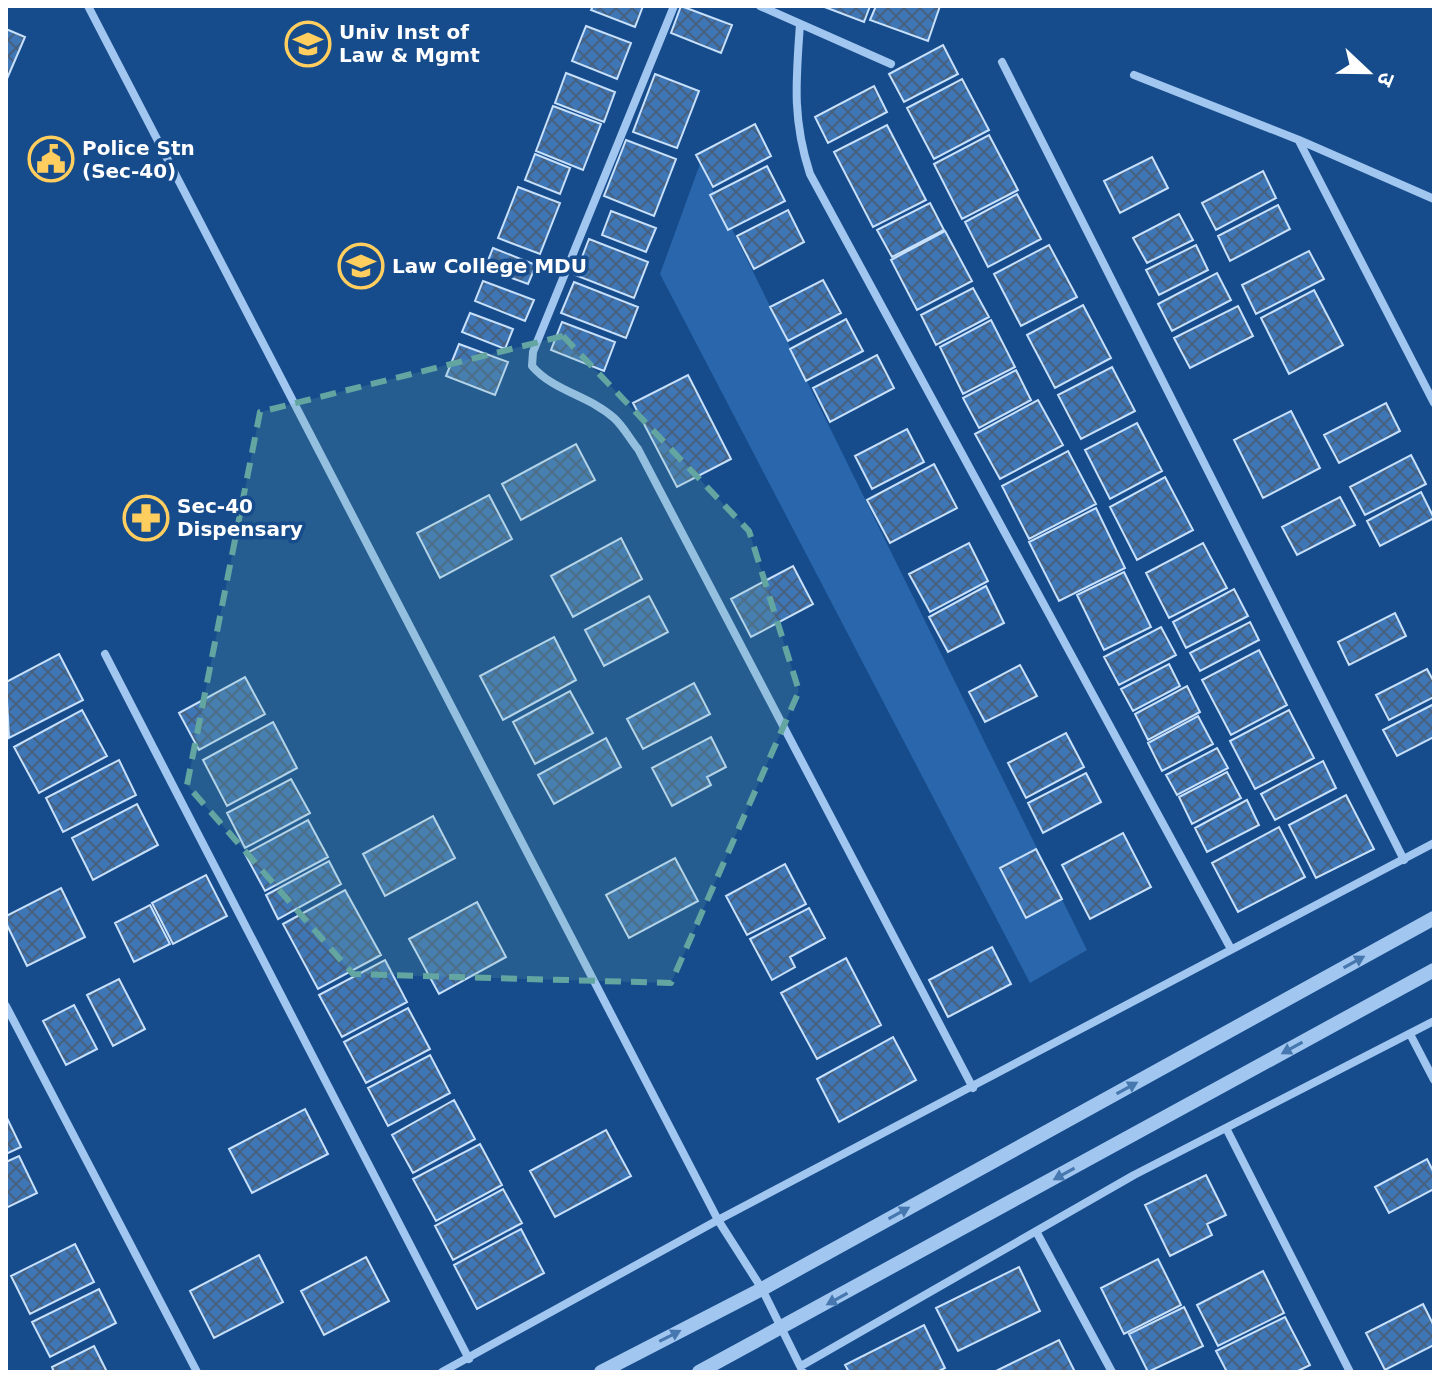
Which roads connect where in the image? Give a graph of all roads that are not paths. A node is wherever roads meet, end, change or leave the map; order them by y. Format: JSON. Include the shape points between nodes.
{"nodes":[{"id":1,"x":88,"y":6,"type":"edge"},
{"id":2,"x":674,"y":6,"type":"edge"},
{"id":3,"x":760,"y":6,"type":"edge"},
{"id":4,"x":800,"y":24,"type":"junction"},
{"id":5,"x":1002,"y":62,"type":"dead end"},
{"id":6,"x":891,"y":64,"type":"dead end"},
{"id":7,"x":1134,"y":75,"type":"dead end"},
{"id":8,"x":1299,"y":140,"type":"junction"},
{"id":9,"x":1434,"y":199,"type":"edge"},
{"id":10,"x":1434,"y":403,"type":"edge"},
{"id":11,"x":105,"y":654,"type":"dead end"},
{"id":12,"x":1434,"y":843,"type":"edge"},
{"id":13,"x":1404,"y":860,"type":"junction"},
{"id":14,"x":1434,"y":918,"type":"edge"},
{"id":15,"x":1231,"y":949,"type":"junction"},
{"id":16,"x":1434,"y":970,"type":"edge"},
{"id":17,"x":6,"y":1006,"type":"edge"},
{"id":18,"x":1434,"y":1021,"type":"edge"},
{"id":19,"x":10,"y":1023,"type":"edge"},
{"id":20,"x":1410,"y":1034,"type":"junction"},
{"id":21,"x":1434,"y":1080,"type":"edge"},
{"id":22,"x":973,"y":1088,"type":"junction"},
{"id":23,"x":1226,"y":1128,"type":"junction"},
{"id":24,"x":718,"y":1220,"type":"junction"},
{"id":25,"x":1037,"y":1233,"type":"junction"},
{"id":26,"x":762,"y":1289,"type":"junction"},
{"id":27,"x":782,"y":1329,"type":"junction"},
{"id":28,"x":469,"y":1359,"type":"junction"},
{"id":29,"x":802,"y":1369,"type":"edge"},
{"id":30,"x":197,"y":1372,"type":"edge"},
{"id":31,"x":442,"y":1372,"type":"edge"},
{"id":32,"x":601,"y":1372,"type":"edge"},
{"id":33,"x":699,"y":1372,"type":"edge"},
{"id":34,"x":1112,"y":1372,"type":"edge"},
{"id":35,"x":1350,"y":1372,"type":"edge"}],
"edges":[{"from":1,"to":24,"type":"street"},
{"from":2,"to":22,"type":"street","via":[[533,352],[532,366],[543,379],[615,418],[638,449]]},
{"from":3,"to":4,"type":"street"},
{"from":4,"to":6,"type":"street"},
{"from":4,"to":15,"type":"street","via":[[794,95],[797,135],[810,174]]},
{"from":5,"to":13,"type":"street"},
{"from":7,"to":8,"type":"street"},
{"from":8,"to":9,"type":"street"},
{"from":8,"to":10,"type":"street"},
{"from":11,"to":28,"type":"street"},
{"from":12,"to":13,"type":"street"},
{"from":13,"to":15,"type":"street"},
{"from":26,"to":14,"type":"street","one_way":true},
{"from":15,"to":22,"type":"street"},
{"from":16,"to":27,"type":"street","one_way":true},
{"from":17,"to":19,"type":"street"},
{"from":18,"to":20,"type":"street"},
{"from":19,"to":30,"type":"street"},
{"from":20,"to":21,"type":"street"},
{"from":20,"to":23,"type":"street"},
{"from":22,"to":24,"type":"street"},
{"from":23,"to":25,"type":"street"},
{"from":23,"to":35,"type":"street"},
{"from":24,"to":26,"type":"street"},
{"from":24,"to":28,"type":"street"},
{"from":25,"to":29,"type":"street"},
{"from":25,"to":34,"type":"street"},
{"from":26,"to":27,"type":"street"},
{"from":32,"to":26,"type":"street","one_way":true},
{"from":27,"to":29,"type":"street"},
{"from":27,"to":33,"type":"street"},
{"from":28,"to":31,"type":"street"}]}
